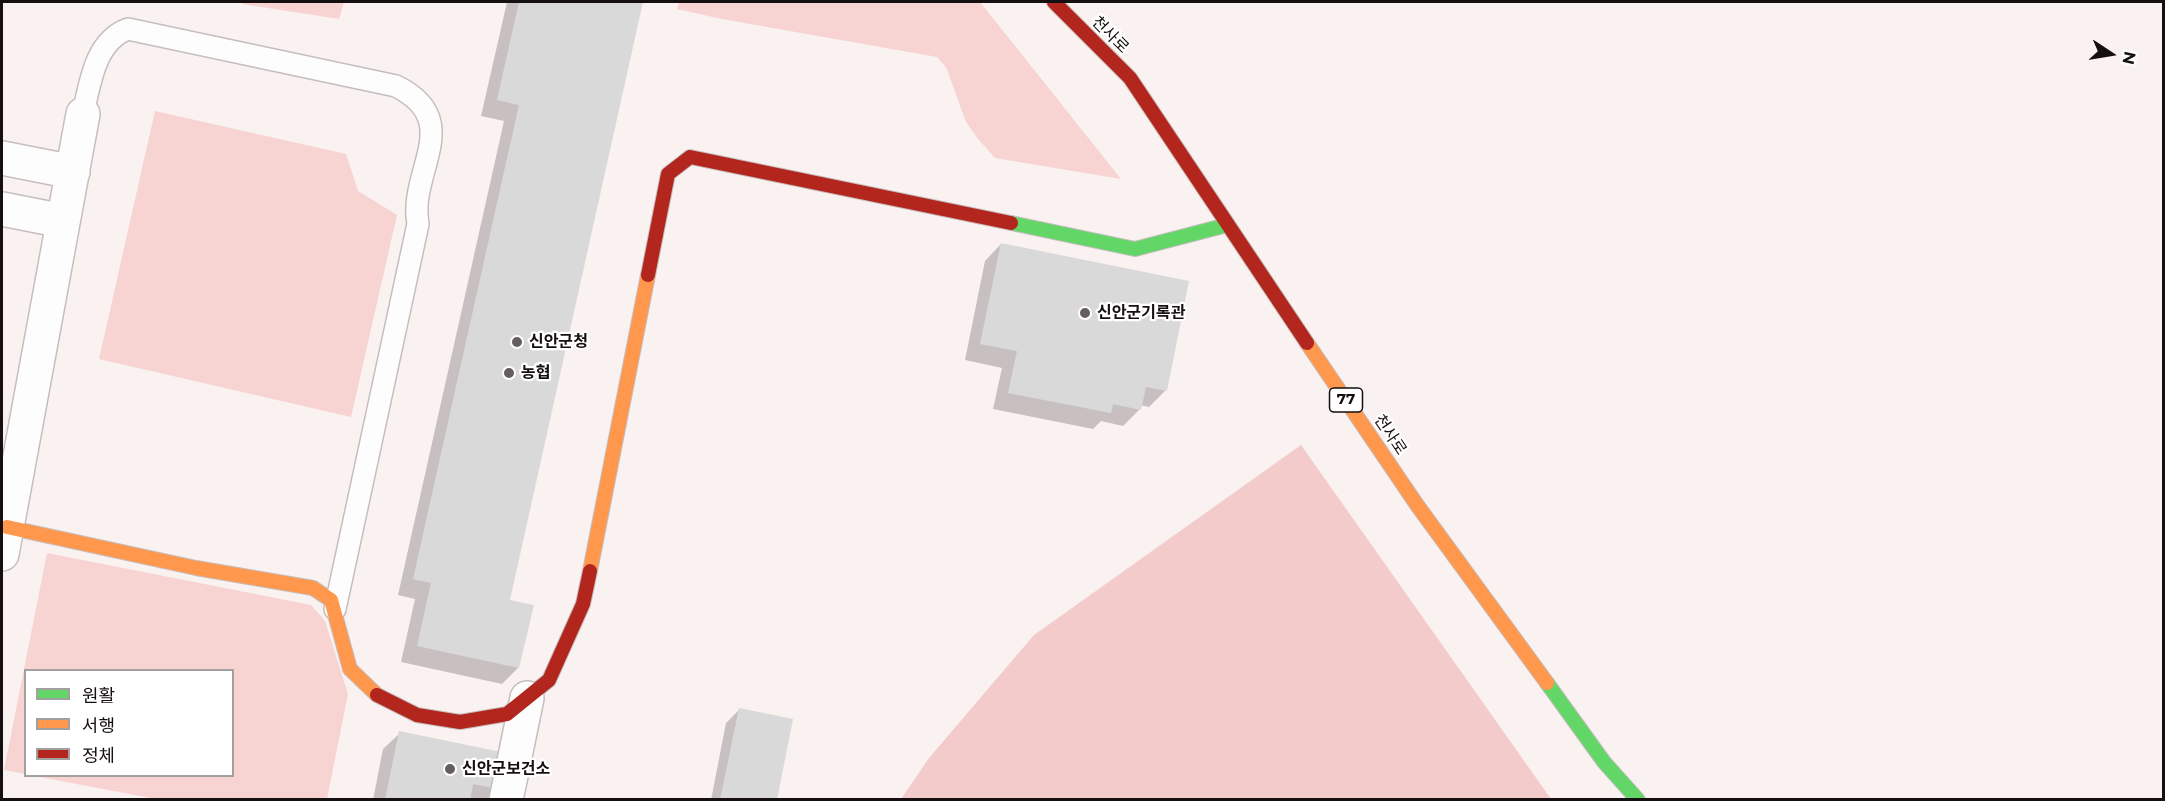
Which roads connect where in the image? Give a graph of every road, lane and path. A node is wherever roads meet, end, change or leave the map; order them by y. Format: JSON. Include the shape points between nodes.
{"nodes":[{"id":1,"x":1054,"y":2,"type":"edge"},
{"id":2,"x":83,"y":114,"type":"joint"},
{"id":3,"x":2,"y":158,"type":"edge"},
{"id":4,"x":73,"y":172,"type":"junction"},
{"id":5,"x":2,"y":209,"type":"edge"},
{"id":6,"x":63,"y":221,"type":"junction"},
{"id":7,"x":1227,"y":225,"type":"junction"},
{"id":8,"x":4,"y":541,"type":"edge"},
{"id":9,"x":335,"y":609,"type":"junction"},
{"id":10,"x":527,"y":698,"type":"junction"},
{"id":11,"x":506,"y":800,"type":"edge"},
{"id":12,"x":1638,"y":800,"type":"edge"}],
"edges":[{"from":1,"to":7,"type":"street","name":"천사로","number":"77","via":[[1130,78]]},
{"from":2,"to":4,"type":"street"},
{"from":2,"to":9,"type":"lane","via":[[93,69],[116,33],[128,29],[396,86],[423,105],[431,122],[431,142],[415,209],[418,224]]},
{"from":3,"to":4,"type":"street"},
{"from":4,"to":6,"type":"street"},
{"from":5,"to":6,"type":"street"},
{"from":6,"to":8,"type":"street"},
{"from":7,"to":10,"type":"street","via":[[1135,249],[690,157],[669,174],[583,604],[549,680]]},
{"from":7,"to":12,"type":"street","name":"천사로","number":"77","via":[[1417,505],[1604,762]]},
{"from":8,"to":9,"type":"street","via":[[196,567],[313,588],[331,600]]},
{"from":9,"to":10,"type":"street","via":[[350,669],[379,697],[408,711],[460,722],[507,714]]},
{"from":10,"to":11,"type":"street"}]}
